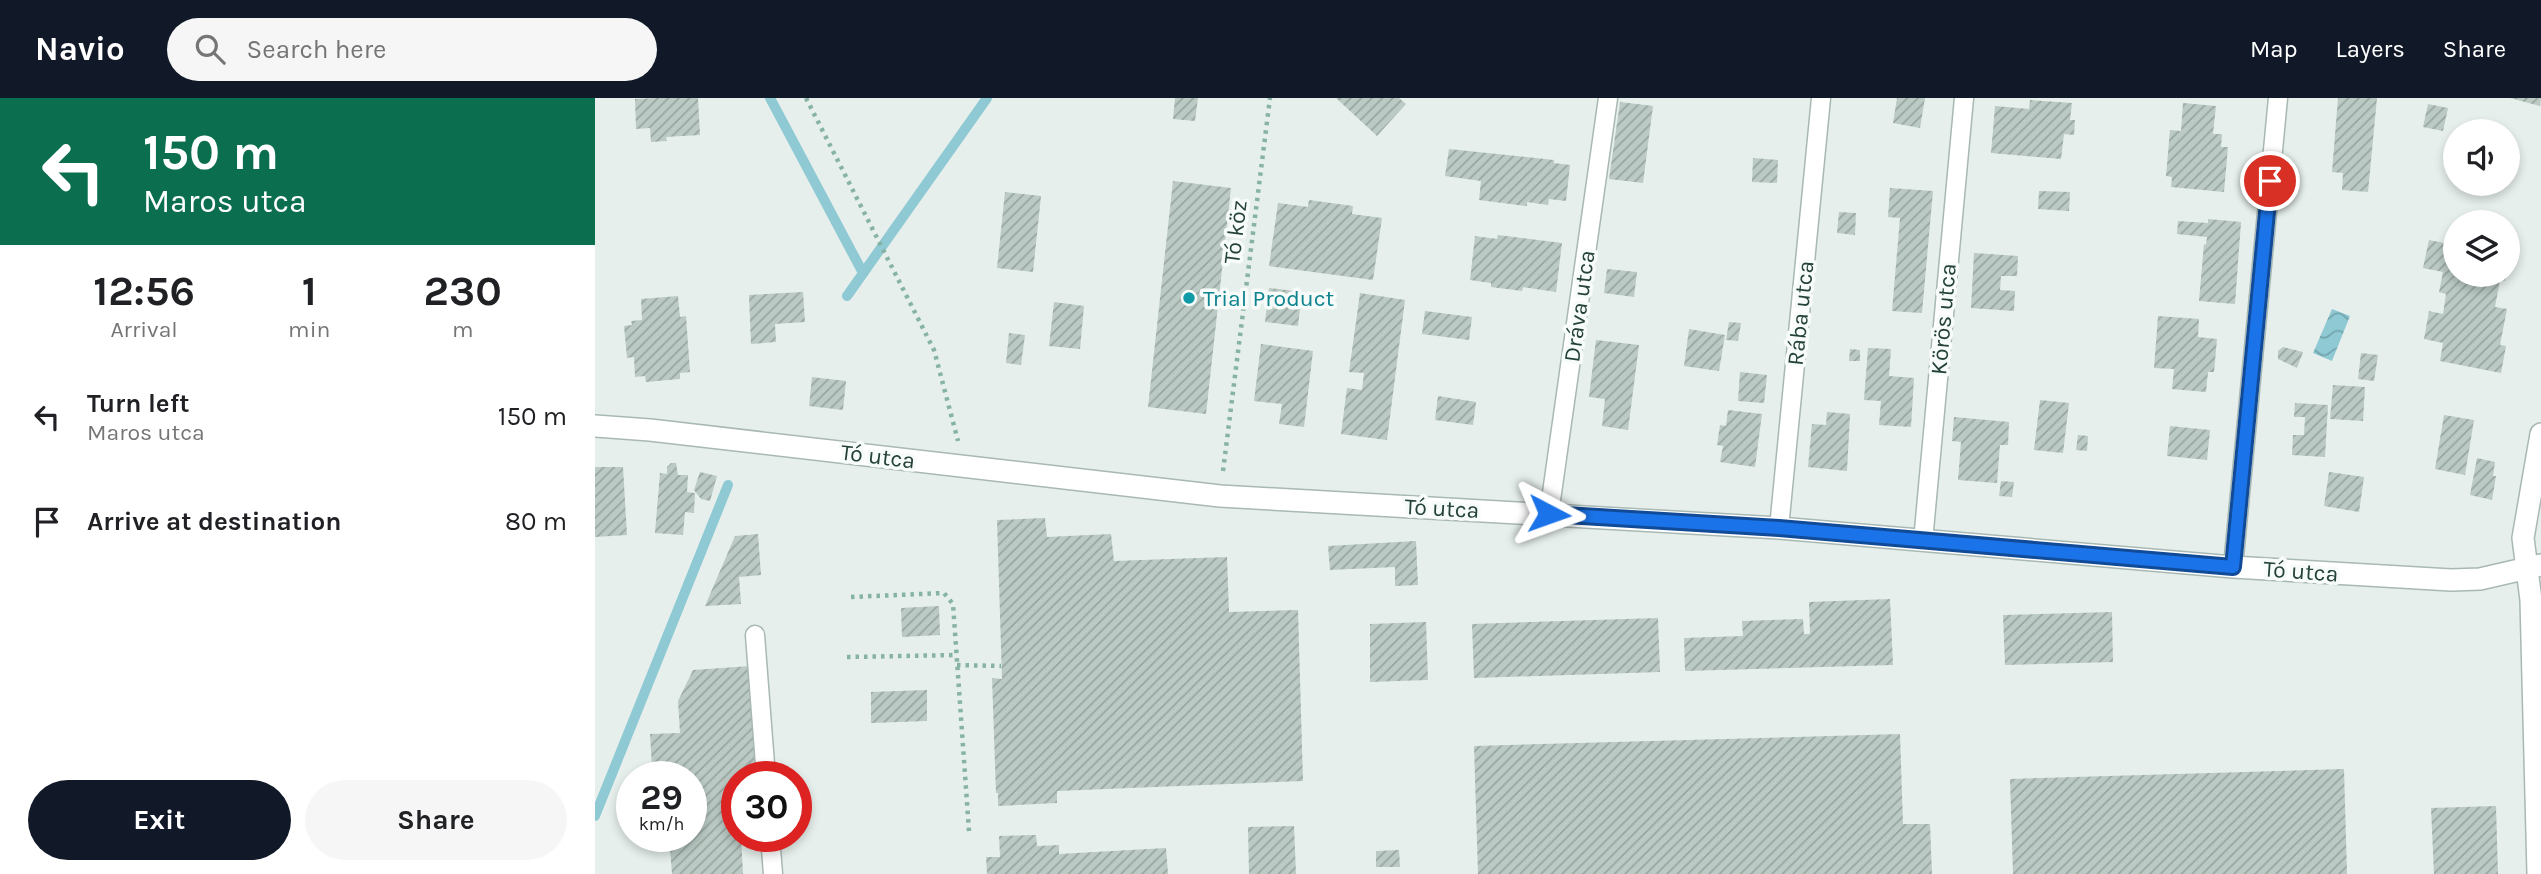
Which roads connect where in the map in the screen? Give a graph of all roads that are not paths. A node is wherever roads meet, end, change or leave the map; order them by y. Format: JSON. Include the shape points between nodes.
{"nodes":[{"id":1,"x":1608,"y":98,"type":"edge"},
{"id":2,"x":1821,"y":98,"type":"edge"},
{"id":3,"x":1964,"y":98,"type":"edge"},
{"id":4,"x":2278,"y":98,"type":"edge"},
{"id":5,"x":595,"y":426,"type":"edge"},
{"id":6,"x":2541,"y":434,"type":"edge"},
{"id":7,"x":1549,"y":514,"type":"junction"},
{"id":8,"x":1779,"y":528,"type":"junction"},
{"id":9,"x":1923,"y":541,"type":"junction"},
{"id":10,"x":2534,"y":566,"type":"edge"},
{"id":11,"x":2233,"y":567,"type":"junction"},
{"id":12,"x":755,"y":635,"type":"dead end"},
{"id":13,"x":765,"y":761,"type":"edge"},
{"id":14,"x":771,"y":852,"type":"edge"},
{"id":15,"x":773,"y":874,"type":"edge"},
{"id":16,"x":2538,"y":874,"type":"edge"}],
"edges":[{"from":1,"to":7,"type":"lane","name":"Dráva utca"},
{"from":2,"to":8,"type":"lane","name":"Rába utca"},
{"from":3,"to":9,"type":"lane","name":"Körös utca"},
{"from":4,"to":11,"type":"lane"},
{"from":5,"to":7,"type":"street","name":"Tó utca","via":[[1220,496]]},
{"from":6,"to":10,"type":"street","via":[[2523,538]]},
{"from":7,"to":8,"type":"street","name":"Tó utca"},
{"from":8,"to":9,"type":"street","name":"Tó utca"},
{"from":9,"to":11,"type":"street","name":"Tó utca"},
{"from":10,"to":11,"type":"street","name":"Tó utca","via":[[2480,579],[2451,580]]},
{"from":10,"to":16,"type":"street"},
{"from":12,"to":13,"type":"lane"},
{"from":14,"to":15,"type":"lane"}]}
